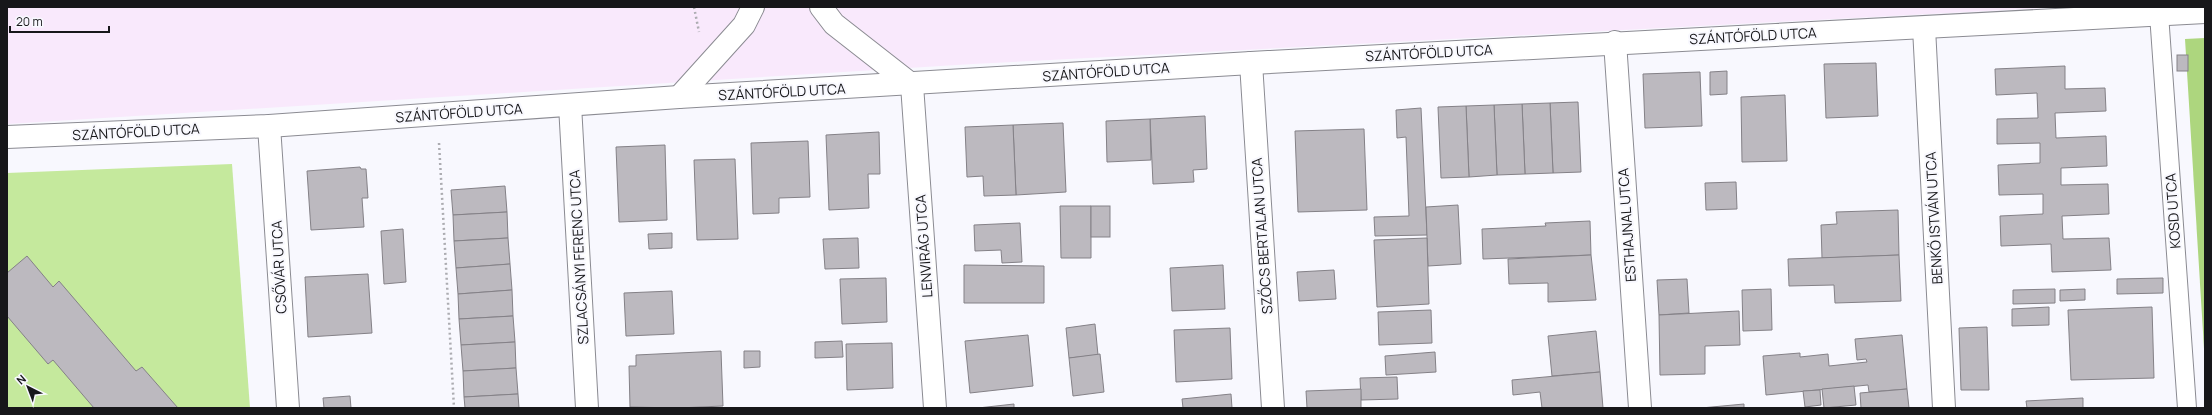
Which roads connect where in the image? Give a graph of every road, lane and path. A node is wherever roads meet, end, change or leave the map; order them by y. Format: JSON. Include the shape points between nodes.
{"nodes":[{"id":1,"x":753,"y":7,"type":"edge"},
{"id":2,"x":821,"y":7,"type":"edge"},
{"id":3,"x":2205,"y":12,"type":"edge"},
{"id":4,"x":2159,"y":14,"type":"junction"},
{"id":5,"x":1924,"y":28,"type":"junction"},
{"id":6,"x":1615,"y":42,"type":"junction"},
{"id":7,"x":1251,"y":63,"type":"junction"},
{"id":8,"x":912,"y":85,"type":"junction"},
{"id":9,"x":679,"y":97,"type":"junction"},
{"id":10,"x":570,"y":105,"type":"junction"},
{"id":11,"x":270,"y":126,"type":"junction"},
{"id":12,"x":7,"y":137,"type":"edge"},
{"id":13,"x":440,"y":150,"type":"dead end"},
{"id":14,"x":288,"y":408,"type":"edge"},
{"id":15,"x":454,"y":408,"type":"edge"},
{"id":16,"x":587,"y":408,"type":"edge"},
{"id":17,"x":935,"y":408,"type":"edge"},
{"id":18,"x":1273,"y":408,"type":"edge"},
{"id":19,"x":1640,"y":408,"type":"edge"},
{"id":20,"x":1944,"y":408,"type":"edge"},
{"id":21,"x":2187,"y":408,"type":"edge"}],
"edges":[{"from":1,"to":9,"type":"street","via":[[744,25]]},
{"from":2,"to":8,"type":"street","via":[[834,24]]},
{"from":3,"to":4,"type":"street","name":"SZÁNTÓFÖLD UTCA"},
{"from":4,"to":5,"type":"street","name":"SZÁNTÓFÖLD UTCA"},
{"from":4,"to":21,"type":"lane","name":"KOSD UTCA"},
{"from":5,"to":6,"type":"street","name":"SZÁNTÓFÖLD UTCA"},
{"from":5,"to":20,"type":"street","name":"BENKŐ ISTVÁN UTCA"},
{"from":6,"to":7,"type":"street","name":"SZÁNTÓFÖLD UTCA"},
{"from":6,"to":19,"type":"street","name":"ESTHAJNAL UTCA"},
{"from":7,"to":8,"type":"street","name":"SZÁNTÓFÖLD UTCA"},
{"from":7,"to":18,"type":"street","name":"SZŐCS BERTALAN UTCA"},
{"from":8,"to":9,"type":"street","name":"SZÁNTÓFÖLD UTCA"},
{"from":8,"to":17,"type":"street","name":"LENVIRÁG UTCA"},
{"from":9,"to":10,"type":"street","name":"SZÁNTÓFÖLD UTCA"},
{"from":10,"to":11,"type":"street","name":"SZÁNTÓFÖLD UTCA"},
{"from":10,"to":16,"type":"street","name":"SZLACSÁNYI FERENC UTCA"},
{"from":11,"to":12,"type":"street","name":"SZÁNTÓFÖLD UTCA"},
{"from":11,"to":14,"type":"street","name":"CSŐVÁR UTCA"},
{"from":13,"to":15,"type":"path"}]}
